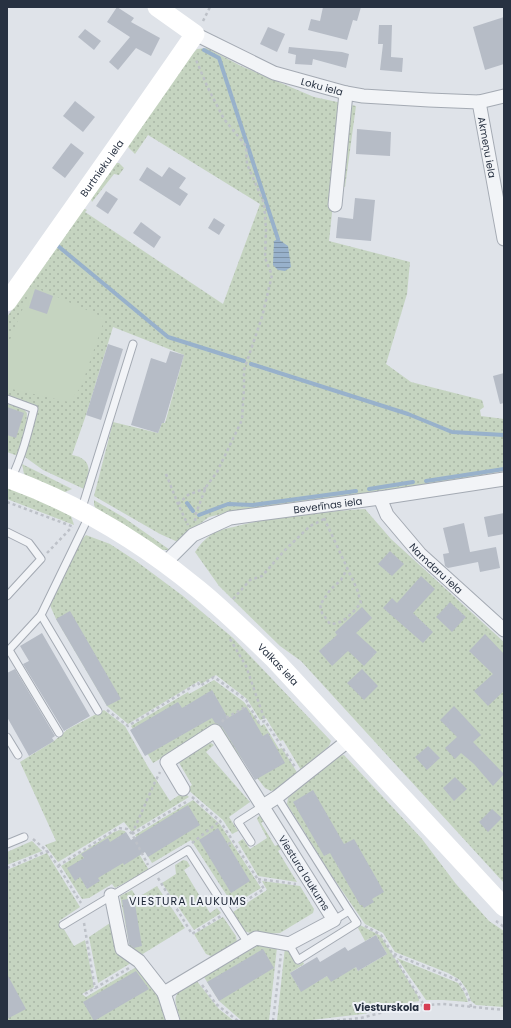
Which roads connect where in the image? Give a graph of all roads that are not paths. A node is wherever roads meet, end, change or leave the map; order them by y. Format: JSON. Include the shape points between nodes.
{"nodes":[{"id":1,"x":157,"y":7,"type":"edge"},
{"id":2,"x":192,"y":38,"type":"junction"},
{"id":3,"x":346,"y":93,"type":"junction"},
{"id":4,"x":504,"y":96,"type":"edge"},
{"id":5,"x":479,"y":102,"type":"junction"},
{"id":6,"x":335,"y":205,"type":"dead end"},
{"id":7,"x":504,"y":239,"type":"edge"},
{"id":8,"x":7,"y":302,"type":"edge"},
{"id":9,"x":133,"y":344,"type":"dead end"},
{"id":10,"x":7,"y":399,"type":"edge"},
{"id":11,"x":9,"y":478,"type":"edge"},
{"id":12,"x":504,"y":479,"type":"edge"},
{"id":13,"x":380,"y":498,"type":"junction"},
{"id":14,"x":81,"y":518,"type":"junction"},
{"id":15,"x":7,"y":532,"type":"edge"},
{"id":16,"x":165,"y":563,"type":"junction"},
{"id":17,"x":7,"y":596,"type":"edge"},
{"id":18,"x":41,"y":616,"type":"junction"},
{"id":19,"x":504,"y":630,"type":"edge"},
{"id":20,"x":8,"y":651,"type":"edge"},
{"id":21,"x":98,"y":712,"type":"road end"},
{"id":22,"x":59,"y":732,"type":"dead end"},
{"id":23,"x":7,"y":737,"type":"edge"},
{"id":24,"x":349,"y":740,"type":"junction"},
{"id":25,"x":18,"y":755,"type":"dead end"},
{"id":26,"x":183,"y":789,"type":"dead end"},
{"id":27,"x":277,"y":797,"type":"junction"},
{"id":28,"x":262,"y":806,"type":"junction"},
{"id":29,"x":24,"y":837,"type":"road end"},
{"id":30,"x":251,"y":842,"type":"dead end"},
{"id":31,"x":7,"y":844,"type":"edge"},
{"id":32,"x":111,"y":895,"type":"junction"},
{"id":33,"x":504,"y":907,"type":"edge"},
{"id":34,"x":349,"y":911,"type":"junction"},
{"id":35,"x":334,"y":920,"type":"junction"},
{"id":36,"x":63,"y":925,"type":"dead end"},
{"id":37,"x":248,"y":943,"type":"junction"},
{"id":38,"x":286,"y":944,"type":"junction"},
{"id":39,"x":164,"y":993,"type":"junction"},
{"id":40,"x":173,"y":1021,"type":"edge"}],
"edges":[{"from":1,"to":2,"type":"main road","name":"Loku iela"},
{"from":2,"to":3,"type":"street","name":"Loku iela","via":[[274,73]]},
{"from":2,"to":8,"type":"main road","name":"Burtnieku iela"},
{"from":3,"to":5,"type":"street","name":"Loku iela"},
{"from":3,"to":6,"type":"street"},
{"from":4,"to":5,"type":"street","name":"Loku iela"},
{"from":5,"to":7,"type":"street","name":"Akmeņu iela"},
{"from":9,"to":14,"type":"lane"},
{"from":10,"to":11,"type":"lane","via":[[34,409],[19,463]]},
{"from":11,"to":14,"type":"main road","name":"Valkas iela","via":[[39,490]]},
{"from":12,"to":13,"type":"street","name":"Beverīnas iela"},
{"from":13,"to":16,"type":"street","name":"Beverīnas iela","via":[[230,518],[193,535]]},
{"from":13,"to":19,"type":"street","name":"Namdaru iela","via":[[387,515],[420,554]]},
{"from":14,"to":16,"type":"main road","name":"Valkas iela"},
{"from":14,"to":18,"type":"lane"},
{"from":15,"to":17,"type":"lane","via":[[29,543],[41,559]]},
{"from":16,"to":24,"type":"main road","name":"Valkas iela","via":[[241,626]]},
{"from":18,"to":20,"type":"lane"},
{"from":18,"to":21,"type":"lane"},
{"from":20,"to":22,"type":"lane"},
{"from":23,"to":25,"type":"lane"},
{"from":24,"to":27,"type":"street"},
{"from":24,"to":33,"type":"main road","name":"Valkas iela"},
{"from":26,"to":28,"type":"street","name":"Viestura laukums","via":[[167,762],[216,731]]},
{"from":27,"to":28,"type":"street"},
{"from":27,"to":34,"type":"lane"},
{"from":28,"to":30,"type":"lane","via":[[238,822]]},
{"from":28,"to":35,"type":"street","name":"Viestura laukums"},
{"from":29,"to":31,"type":"lane"},
{"from":32,"to":36,"type":"lane"},
{"from":32,"to":37,"type":"lane","via":[[188,850]]},
{"from":32,"to":39,"type":"street","via":[[122,949],[139,962]]},
{"from":34,"to":35,"type":"lane"},
{"from":34,"to":38,"type":"lane","via":[[357,923],[298,960]]},
{"from":35,"to":38,"type":"street","name":"Viestura laukums"},
{"from":37,"to":38,"type":"street","via":[[256,938]]},
{"from":37,"to":39,"type":"street"},
{"from":39,"to":40,"type":"street"}]}
